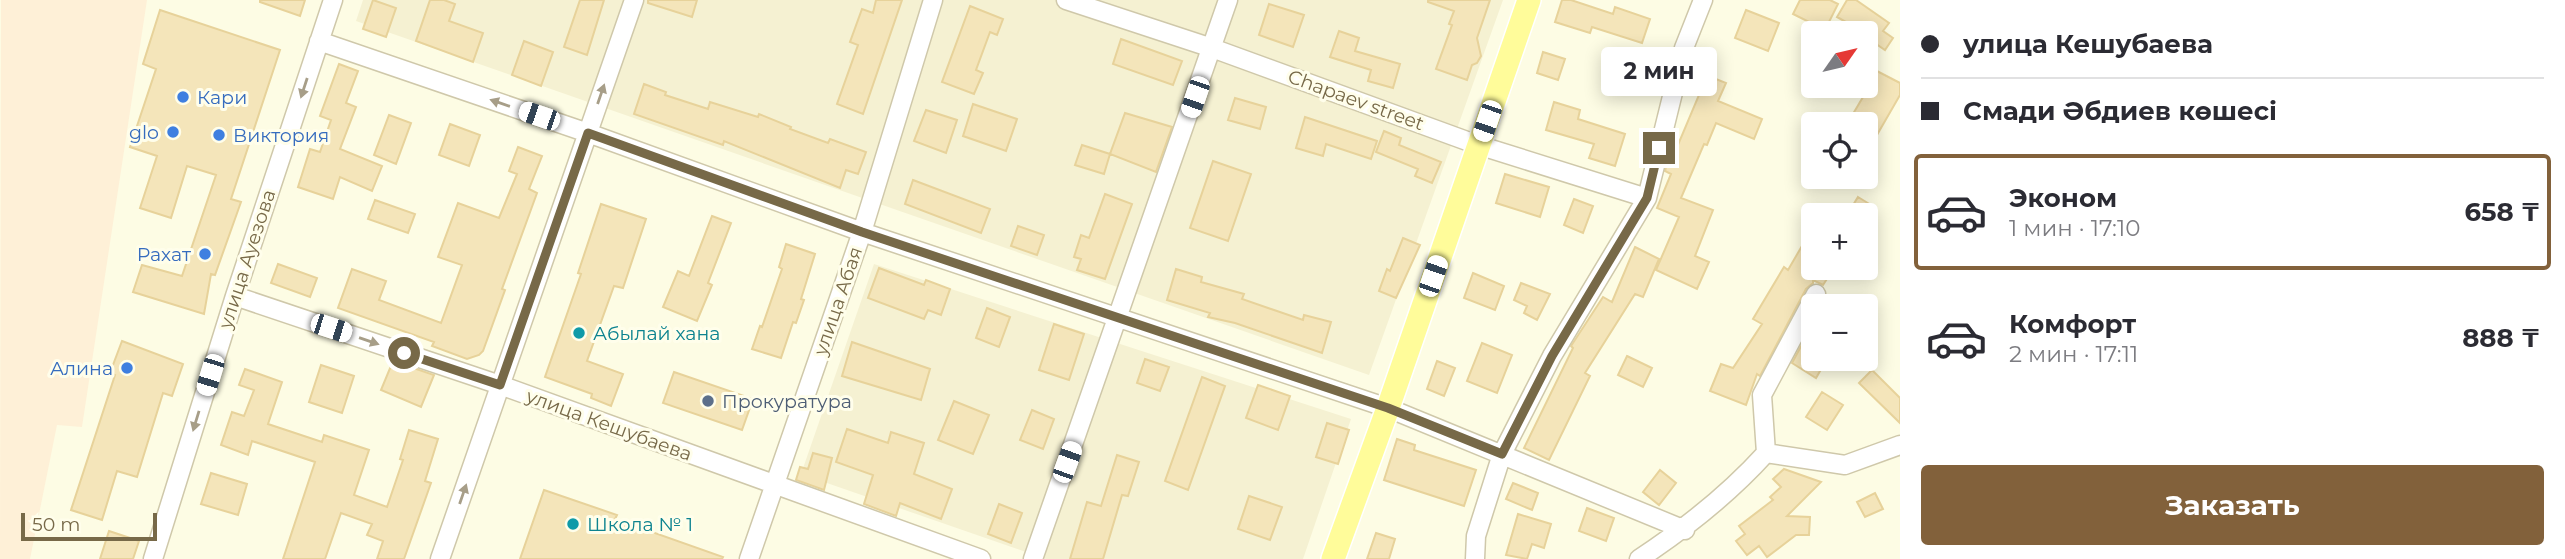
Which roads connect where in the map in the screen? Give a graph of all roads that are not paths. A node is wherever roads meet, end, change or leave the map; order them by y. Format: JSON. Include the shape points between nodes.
{"nodes":[{"id":1,"x":333,"y":0,"type":"edge"},
{"id":2,"x":634,"y":0,"type":"edge"},
{"id":3,"x":933,"y":0,"type":"edge"},
{"id":4,"x":1066,"y":0,"type":"edge"},
{"id":5,"x":1228,"y":0,"type":"edge"},
{"id":6,"x":1529,"y":0,"type":"edge"},
{"id":7,"x":1703,"y":0,"type":"edge"},
{"id":8,"x":319,"y":41,"type":"junction"},
{"id":9,"x":1212,"y":48,"type":"junction"},
{"id":10,"x":588,"y":133,"type":"junction"},
{"id":11,"x":1478,"y":145,"type":"junction"},
{"id":12,"x":1647,"y":198,"type":"junction"},
{"id":13,"x":862,"y":232,"type":"junction"},
{"id":14,"x":234,"y":296,"type":"junction"},
{"id":15,"x":1118,"y":317,"type":"junction"},
{"id":16,"x":1801,"y":322,"type":"edge"},
{"id":17,"x":500,"y":385,"type":"junction"},
{"id":18,"x":1388,"y":408,"type":"junction"},
{"id":19,"x":1900,"y":445,"type":"edge"},
{"id":20,"x":1766,"y":453,"type":"junction"},
{"id":21,"x":1502,"y":454,"type":"junction"},
{"id":22,"x":774,"y":486,"type":"junction"},
{"id":23,"x":1685,"y":530,"type":"junction"},
{"id":24,"x":153,"y":559,"type":"edge"},
{"id":25,"x":440,"y":559,"type":"edge"},
{"id":26,"x":749,"y":559,"type":"edge"},
{"id":27,"x":981,"y":559,"type":"edge"},
{"id":28,"x":1033,"y":559,"type":"edge"},
{"id":29,"x":1332,"y":559,"type":"edge"},
{"id":30,"x":1475,"y":559,"type":"edge"},
{"id":31,"x":1639,"y":559,"type":"edge"}],
"edges":[{"from":1,"to":8,"type":"street","name":"улица Ауезова"},
{"from":10,"to":2,"type":"street","one_way":true},
{"from":3,"to":13,"type":"street","name":"улица Абая"},
{"from":4,"to":9,"type":"street","name":"Chapaev street"},
{"from":5,"to":9,"type":"street"},
{"from":6,"to":11,"type":"main road"},
{"from":7,"to":12,"type":"street","via":[[1684,48]]},
{"from":10,"to":8,"type":"street","one_way":true},
{"from":8,"to":14,"type":"street","name":"улица Ауезова","one_way":true},
{"from":9,"to":11,"type":"street","name":"Chapaev street"},
{"from":9,"to":15,"type":"street"},
{"from":10,"to":13,"type":"street"},
{"from":10,"to":17,"type":"street"},
{"from":11,"to":12,"type":"street","name":"Chapaev street"},
{"from":11,"to":18,"type":"main road"},
{"from":12,"to":21,"type":"street","via":[[1552,356]]},
{"from":13,"to":15,"type":"street"},
{"from":13,"to":22,"type":"street","name":"улица Абая"},
{"from":14,"to":17,"type":"street","name":"улица Кешубаева","one_way":true},
{"from":14,"to":24,"type":"street","name":"улица Ауезова","one_way":true},
{"from":15,"to":18,"type":"street"},
{"from":15,"to":28,"type":"street"},
{"from":16,"to":20,"type":"street","via":[[1762,395]]},
{"from":17,"to":22,"type":"street","name":"улица Кешубаева"},
{"from":25,"to":17,"type":"street","one_way":true},
{"from":18,"to":21,"type":"street"},
{"from":18,"to":29,"type":"main road"},
{"from":19,"to":20,"type":"street","via":[[1845,466]]},
{"from":20,"to":23,"type":"street"},
{"from":21,"to":23,"type":"street"},
{"from":21,"to":30,"type":"street","via":[[1476,536]]},
{"from":22,"to":26,"type":"street","name":"улица Абая"},
{"from":22,"to":27,"type":"street","name":"улица Кешубаева"},
{"from":23,"to":31,"type":"street"}]}
